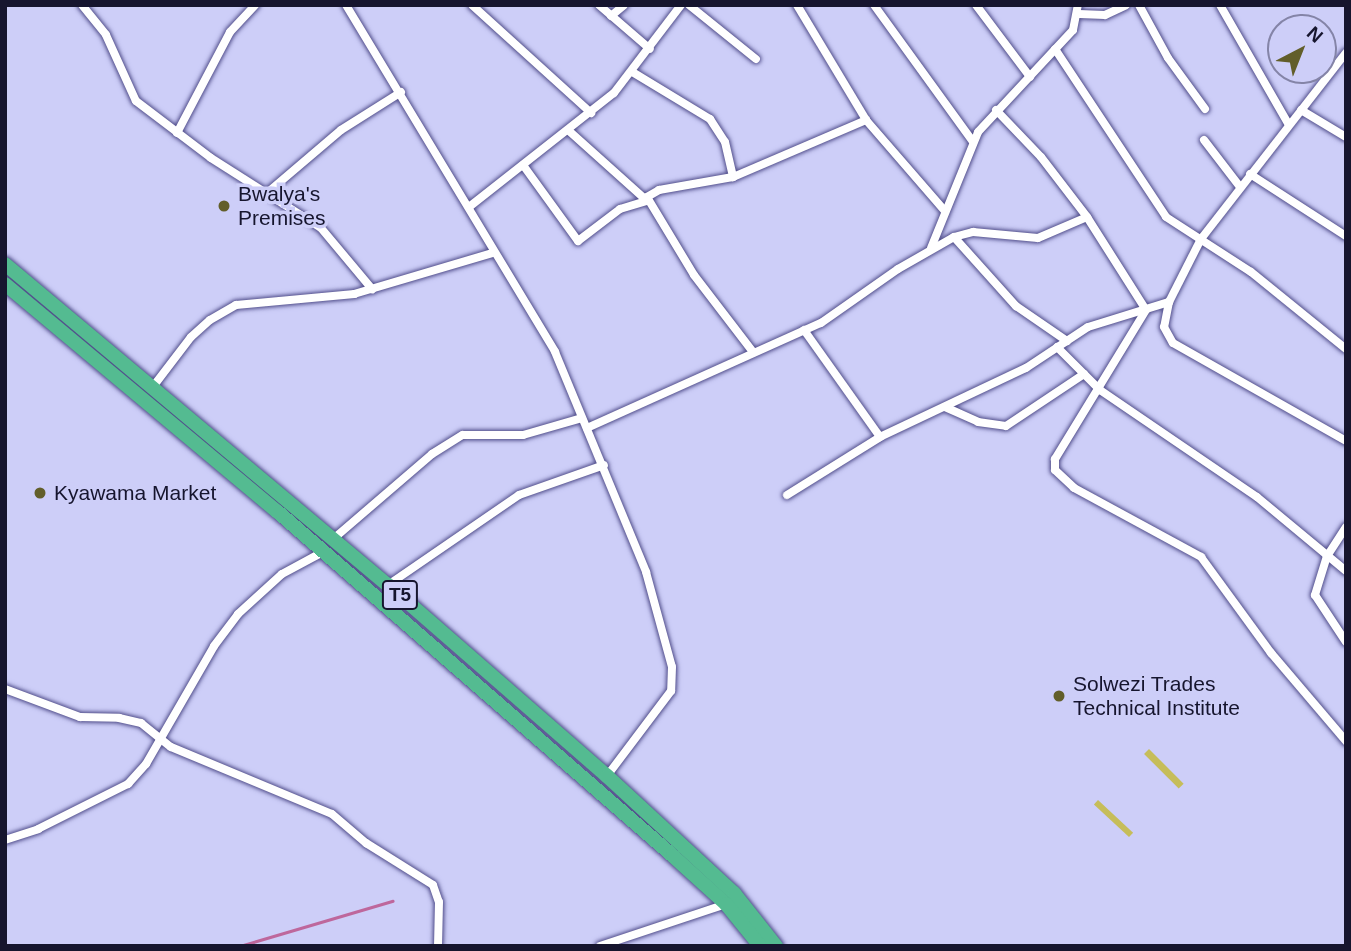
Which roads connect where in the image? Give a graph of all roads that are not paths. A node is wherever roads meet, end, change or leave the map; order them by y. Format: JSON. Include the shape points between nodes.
{"nodes":[{"id":1,"x":82,"y":5,"type":"edge"},
{"id":2,"x":255,"y":5,"type":"edge"},
{"id":3,"x":346,"y":5,"type":"edge"},
{"id":4,"x":472,"y":5,"type":"edge"},
{"id":5,"x":599,"y":5,"type":"edge"},
{"id":6,"x":624,"y":5,"type":"edge"},
{"id":7,"x":681,"y":5,"type":"edge"},
{"id":8,"x":689,"y":5,"type":"edge"},
{"id":9,"x":797,"y":5,"type":"edge"},
{"id":10,"x":874,"y":5,"type":"edge"},
{"id":11,"x":976,"y":5,"type":"edge"},
{"id":12,"x":1126,"y":5,"type":"edge"},
{"id":13,"x":1139,"y":5,"type":"edge"},
{"id":14,"x":1220,"y":5,"type":"edge"},
{"id":15,"x":1079,"y":10,"type":"edge"},
{"id":16,"x":611,"y":16,"type":"junction"},
{"id":17,"x":650,"y":49,"type":"junction"},
{"id":18,"x":1055,"y":49,"type":"junction"},
{"id":19,"x":1346,"y":53,"type":"edge"},
{"id":20,"x":756,"y":59,"type":"dead end"},
{"id":21,"x":634,"y":73,"type":"junction"},
{"id":22,"x":1030,"y":77,"type":"junction"},
{"id":23,"x":401,"y":92,"type":"junction"},
{"id":24,"x":1206,"y":109,"type":"dead end"},
{"id":25,"x":996,"y":110,"type":"junction"},
{"id":26,"x":1301,"y":110,"type":"junction"},
{"id":27,"x":591,"y":113,"type":"junction"},
{"id":28,"x":866,"y":120,"type":"junction"},
{"id":29,"x":1289,"y":125,"type":"junction"},
{"id":30,"x":568,"y":130,"type":"junction"},
{"id":31,"x":177,"y":133,"type":"junction"},
{"id":32,"x":1346,"y":137,"type":"edge"},
{"id":33,"x":1203,"y":140,"type":"dead end"},
{"id":34,"x":972,"y":142,"type":"junction"},
{"id":35,"x":523,"y":165,"type":"junction"},
{"id":36,"x":1250,"y":174,"type":"junction"},
{"id":37,"x":733,"y":177,"type":"junction"},
{"id":38,"x":1240,"y":187,"type":"junction"},
{"id":39,"x":267,"y":193,"type":"junction"},
{"id":40,"x":647,"y":201,"type":"junction"},
{"id":41,"x":469,"y":207,"type":"junction"},
{"id":42,"x":944,"y":210,"type":"junction"},
{"id":43,"x":1087,"y":217,"type":"junction"},
{"id":44,"x":1346,"y":236,"type":"edge"},
{"id":45,"x":954,"y":237,"type":"junction"},
{"id":46,"x":1201,"y":239,"type":"junction"},
{"id":47,"x":931,"y":248,"type":"junction"},
{"id":48,"x":492,"y":253,"type":"junction"},
{"id":49,"x":5,"y":264,"type":"edge"},
{"id":50,"x":5,"y":284,"type":"edge"},
{"id":51,"x":372,"y":289,"type":"junction"},
{"id":52,"x":1169,"y":302,"type":"junction"},
{"id":53,"x":1146,"y":310,"type":"junction"},
{"id":54,"x":804,"y":330,"type":"junction"},
{"id":55,"x":1067,"y":341,"type":"junction"},
{"id":56,"x":1057,"y":347,"type":"junction"},
{"id":57,"x":1346,"y":349,"type":"edge"},
{"id":58,"x":753,"y":352,"type":"junction"},
{"id":59,"x":1084,"y":374,"type":"junction"},
{"id":60,"x":152,"y":388,"type":"junction"},
{"id":61,"x":1100,"y":390,"type":"junction"},
{"id":62,"x":945,"y":407,"type":"junction"},
{"id":63,"x":582,"y":418,"type":"junction"},
{"id":64,"x":587,"y":428,"type":"junction"},
{"id":65,"x":880,"y":437,"type":"junction"},
{"id":66,"x":1346,"y":441,"type":"edge"},
{"id":67,"x":604,"y":465,"type":"junction"},
{"id":68,"x":788,"y":495,"type":"dead end"},
{"id":69,"x":1346,"y":527,"type":"edge"},
{"id":70,"x":332,"y":540,"type":"junction"},
{"id":71,"x":321,"y":552,"type":"junction"},
{"id":72,"x":1327,"y":556,"type":"junction"},
{"id":73,"x":1346,"y":570,"type":"edge"},
{"id":74,"x":388,"y":585,"type":"junction"},
{"id":75,"x":1346,"y":642,"type":"edge"},
{"id":76,"x":5,"y":689,"type":"edge"},
{"id":77,"x":160,"y":740,"type":"junction"},
{"id":78,"x":1346,"y":741,"type":"edge"},
{"id":79,"x":607,"y":776,"type":"junction"},
{"id":80,"x":5,"y":840,"type":"edge"},
{"id":81,"x":726,"y":904,"type":"junction"},
{"id":82,"x":438,"y":946,"type":"edge"},
{"id":83,"x":600,"y":946,"type":"edge"},
{"id":84,"x":760,"y":946,"type":"edge"},
{"id":85,"x":776,"y":946,"type":"edge"}],
"edges":[{"from":1,"to":31,"type":"street","via":[[106,35],[130,94]]},
{"from":2,"to":31,"type":"street","via":[[230,32]]},
{"from":3,"to":23,"type":"street"},
{"from":4,"to":27,"type":"street"},
{"from":5,"to":16,"type":"street"},
{"from":6,"to":16,"type":"street"},
{"from":7,"to":17,"type":"street"},
{"from":8,"to":20,"type":"street"},
{"from":9,"to":28,"type":"street"},
{"from":10,"to":34,"type":"street"},
{"from":11,"to":22,"type":"street"},
{"from":12,"to":15,"type":"street","via":[[1105,15]]},
{"from":13,"to":24,"type":"street","via":[[1168,58]]},
{"from":14,"to":29,"type":"street"},
{"from":15,"to":18,"type":"street","via":[[1073,30]]},
{"from":16,"to":17,"type":"street"},
{"from":17,"to":21,"type":"street"},
{"from":18,"to":22,"type":"street"},
{"from":18,"to":46,"type":"street","via":[[1166,217]]},
{"from":19,"to":26,"type":"street"},
{"from":21,"to":27,"type":"street"},
{"from":21,"to":37,"type":"street","via":[[710,119],[725,142]]},
{"from":22,"to":25,"type":"street"},
{"from":23,"to":39,"type":"street","via":[[341,130]]},
{"from":23,"to":41,"type":"street"},
{"from":25,"to":34,"type":"street"},
{"from":25,"to":43,"type":"street","via":[[1034,149]]},
{"from":26,"to":29,"type":"street"},
{"from":26,"to":32,"type":"street"},
{"from":27,"to":30,"type":"street"},
{"from":28,"to":37,"type":"street"},
{"from":28,"to":42,"type":"street"},
{"from":29,"to":36,"type":"street"},
{"from":30,"to":35,"type":"street"},
{"from":30,"to":40,"type":"street"},
{"from":31,"to":39,"type":"street"},
{"from":33,"to":38,"type":"street"},
{"from":34,"to":42,"type":"street"},
{"from":35,"to":40,"type":"street","via":[[578,241],[620,209]]},
{"from":35,"to":41,"type":"street"},
{"from":36,"to":38,"type":"street"},
{"from":36,"to":44,"type":"street"},
{"from":37,"to":40,"type":"street","via":[[659,190]]},
{"from":38,"to":46,"type":"street"},
{"from":39,"to":51,"type":"street","via":[[321,228]]},
{"from":40,"to":58,"type":"street","via":[[694,275]]},
{"from":41,"to":48,"type":"street"},
{"from":42,"to":47,"type":"street"},
{"from":43,"to":45,"type":"street","via":[[1038,238],[973,232]]},
{"from":43,"to":53,"type":"street"},
{"from":45,"to":47,"type":"street"},
{"from":45,"to":55,"type":"street","via":[[1016,306]]},
{"from":46,"to":52,"type":"street"},
{"from":46,"to":57,"type":"street","via":[[1251,272]]},
{"from":47,"to":54,"type":"street"},
{"from":48,"to":51,"type":"street"},
{"from":48,"to":63,"type":"street","via":[[555,352]]},
{"from":49,"to":60,"type":"highway","number":"T5"},
{"from":50,"to":71,"type":"highway","number":"T5"},
{"from":51,"to":60,"type":"street","via":[[334,298],[236,306],[191,337]]},
{"from":52,"to":53,"type":"street"},
{"from":52,"to":66,"type":"street","via":[[1164,327],[1174,343]]},
{"from":53,"to":55,"type":"street","via":[[1088,327]]},
{"from":53,"to":61,"type":"street"},
{"from":54,"to":58,"type":"street"},
{"from":54,"to":65,"type":"street"},
{"from":55,"to":56,"type":"street"},
{"from":56,"to":59,"type":"street"},
{"from":56,"to":62,"type":"street","via":[[1026,368]]},
{"from":58,"to":64,"type":"street"},
{"from":59,"to":61,"type":"street"},
{"from":59,"to":62,"type":"street","via":[[1006,426],[978,422]]},
{"from":60,"to":70,"type":"highway","number":"T5"},
{"from":61,"to":72,"type":"street","via":[[1257,497]]},
{"from":61,"to":78,"type":"street","via":[[1055,459],[1055,470],[1074,488],[1201,557],[1271,653]]},
{"from":62,"to":65,"type":"street"},
{"from":63,"to":64,"type":"street"},
{"from":63,"to":70,"type":"street","via":[[523,435],[463,435],[432,454]]},
{"from":64,"to":67,"type":"street"},
{"from":65,"to":68,"type":"street"},
{"from":67,"to":74,"type":"street","via":[[519,495]]},
{"from":67,"to":79,"type":"street","via":[[646,572],[672,667],[671,691],[663,705]]},
{"from":69,"to":72,"type":"street"},
{"from":70,"to":74,"type":"highway","number":"T5"},
{"from":71,"to":77,"type":"street","via":[[282,575],[238,614],[187,687]]},
{"from":71,"to":81,"type":"highway","number":"T5"},
{"from":72,"to":73,"type":"street"},
{"from":72,"to":75,"type":"street","via":[[1315,595]]},
{"from":74,"to":79,"type":"highway","number":"T5"},
{"from":76,"to":77,"type":"street","via":[[80,717],[131,719]]},
{"from":77,"to":80,"type":"street","via":[[138,775],[116,793]]},
{"from":77,"to":82,"type":"street","via":[[332,814],[366,843],[427,880],[439,895]]},
{"from":79,"to":85,"type":"highway","number":"T5","via":[[734,893]]},
{"from":81,"to":83,"type":"street"},
{"from":81,"to":84,"type":"highway","number":"T5"}]}
